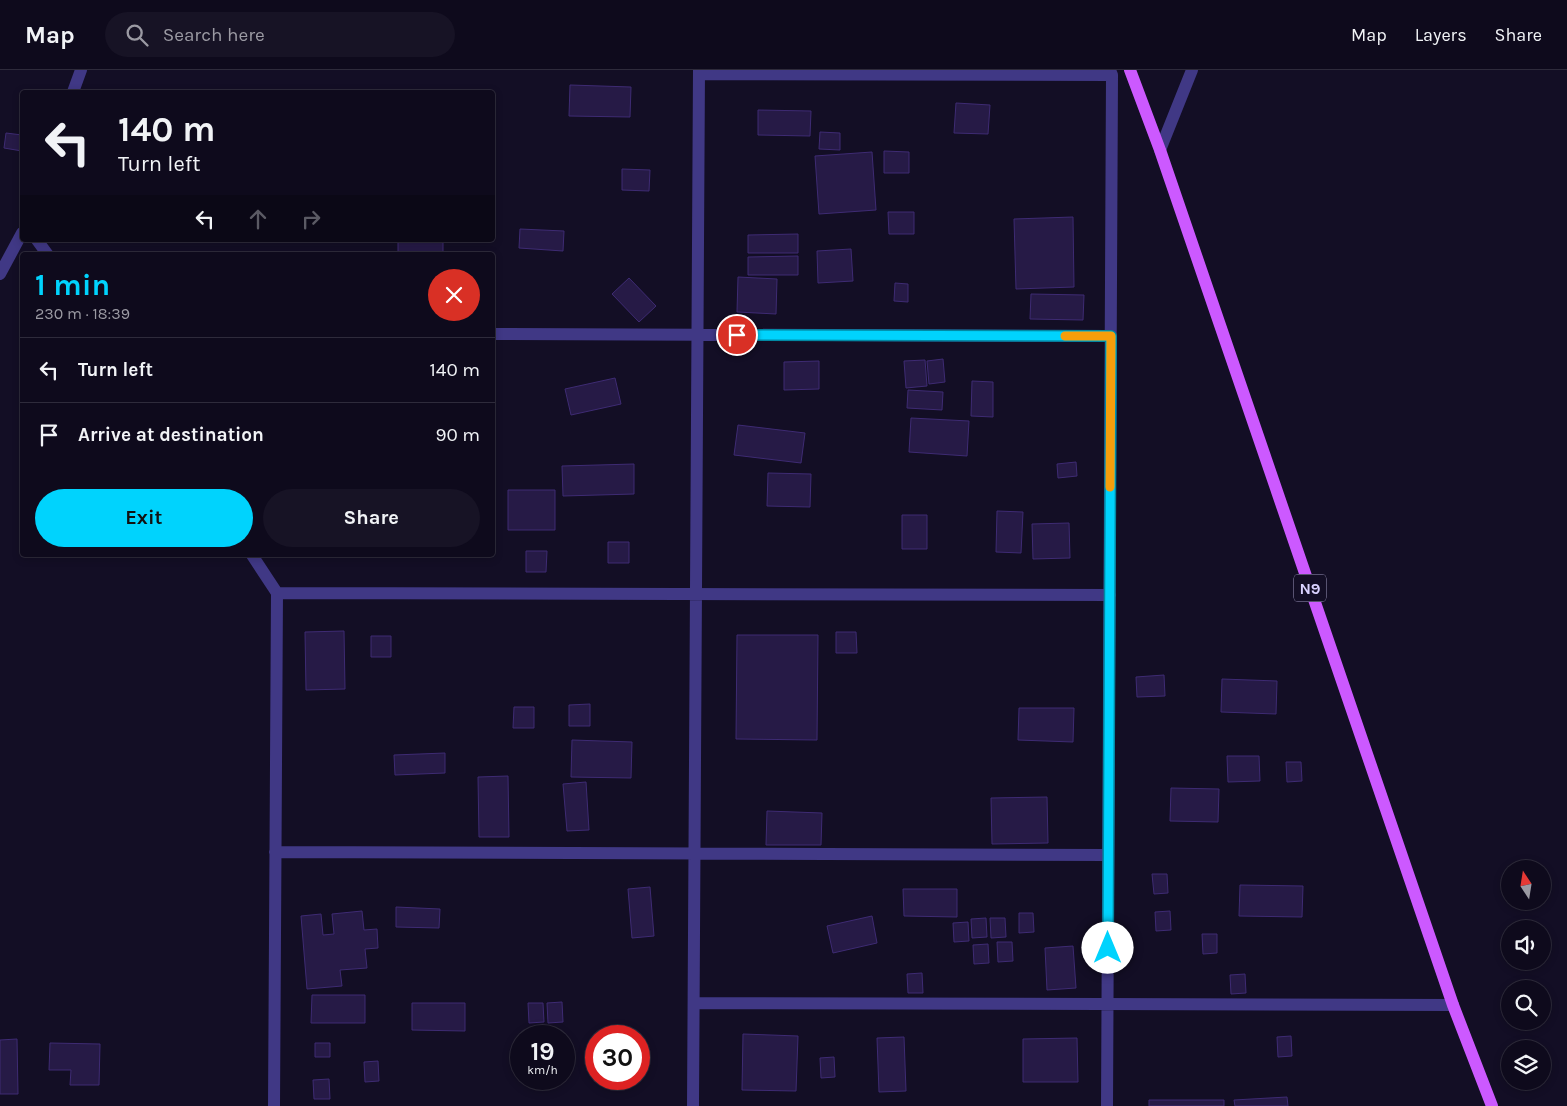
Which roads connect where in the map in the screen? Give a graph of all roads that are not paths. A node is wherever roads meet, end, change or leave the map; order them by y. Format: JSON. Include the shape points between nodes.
{"nodes":[{"id":1,"x":81,"y":70,"type":"edge"},
{"id":2,"x":1130,"y":70,"type":"edge"},
{"id":3,"x":1192,"y":70,"type":"edge"},
{"id":4,"x":700,"y":72,"type":"edge"},
{"id":5,"x":1111,"y":73,"type":"edge"},
{"id":6,"x":75,"y":90,"type":"edge"},
{"id":7,"x":1160,"y":150,"type":"junction"},
{"id":8,"x":20,"y":237,"type":"edge"},
{"id":9,"x":0,"y":274,"type":"edge"},
{"id":10,"x":495,"y":334,"type":"edge"},
{"id":11,"x":698,"y":335,"type":"junction"},
{"id":12,"x":1111,"y":336,"type":"junction"},
{"id":13,"x":253,"y":557,"type":"edge"},
{"id":14,"x":277,"y":593,"type":"junction"},
{"id":15,"x":696,"y":594,"type":"junction"},
{"id":16,"x":1110,"y":595,"type":"junction"},
{"id":17,"x":275,"y":852,"type":"junction"},
{"id":18,"x":695,"y":854,"type":"junction"},
{"id":19,"x":1108,"y":855,"type":"junction"},
{"id":20,"x":694,"y":1003,"type":"junction"},
{"id":21,"x":1107,"y":1004,"type":"junction"},
{"id":22,"x":1453,"y":1005,"type":"junction"},
{"id":23,"x":274,"y":1106,"type":"edge"},
{"id":24,"x":693,"y":1106,"type":"edge"},
{"id":25,"x":1107,"y":1106,"type":"edge"},
{"id":26,"x":1492,"y":1106,"type":"edge"}],
"edges":[{"from":1,"to":6,"type":"street"},
{"from":2,"to":7,"type":"main road","number":"N9"},
{"from":3,"to":7,"type":"street"},
{"from":4,"to":5,"type":"street"},
{"from":4,"to":11,"type":"street"},
{"from":5,"to":12,"type":"street"},
{"from":7,"to":22,"type":"main road","number":"N9"},
{"from":8,"to":9,"type":"street"},
{"from":10,"to":11,"type":"street"},
{"from":11,"to":12,"type":"street"},
{"from":11,"to":15,"type":"street"},
{"from":12,"to":16,"type":"street"},
{"from":13,"to":14,"type":"street"},
{"from":14,"to":15,"type":"street"},
{"from":14,"to":17,"type":"street"},
{"from":15,"to":16,"type":"street"},
{"from":15,"to":18,"type":"street"},
{"from":16,"to":19,"type":"street"},
{"from":17,"to":18,"type":"street"},
{"from":17,"to":23,"type":"street"},
{"from":18,"to":19,"type":"street"},
{"from":18,"to":20,"type":"street"},
{"from":19,"to":21,"type":"street"},
{"from":20,"to":21,"type":"street"},
{"from":20,"to":24,"type":"street"},
{"from":21,"to":22,"type":"street"},
{"from":21,"to":25,"type":"street"},
{"from":22,"to":26,"type":"main road","number":"N9"}]}
